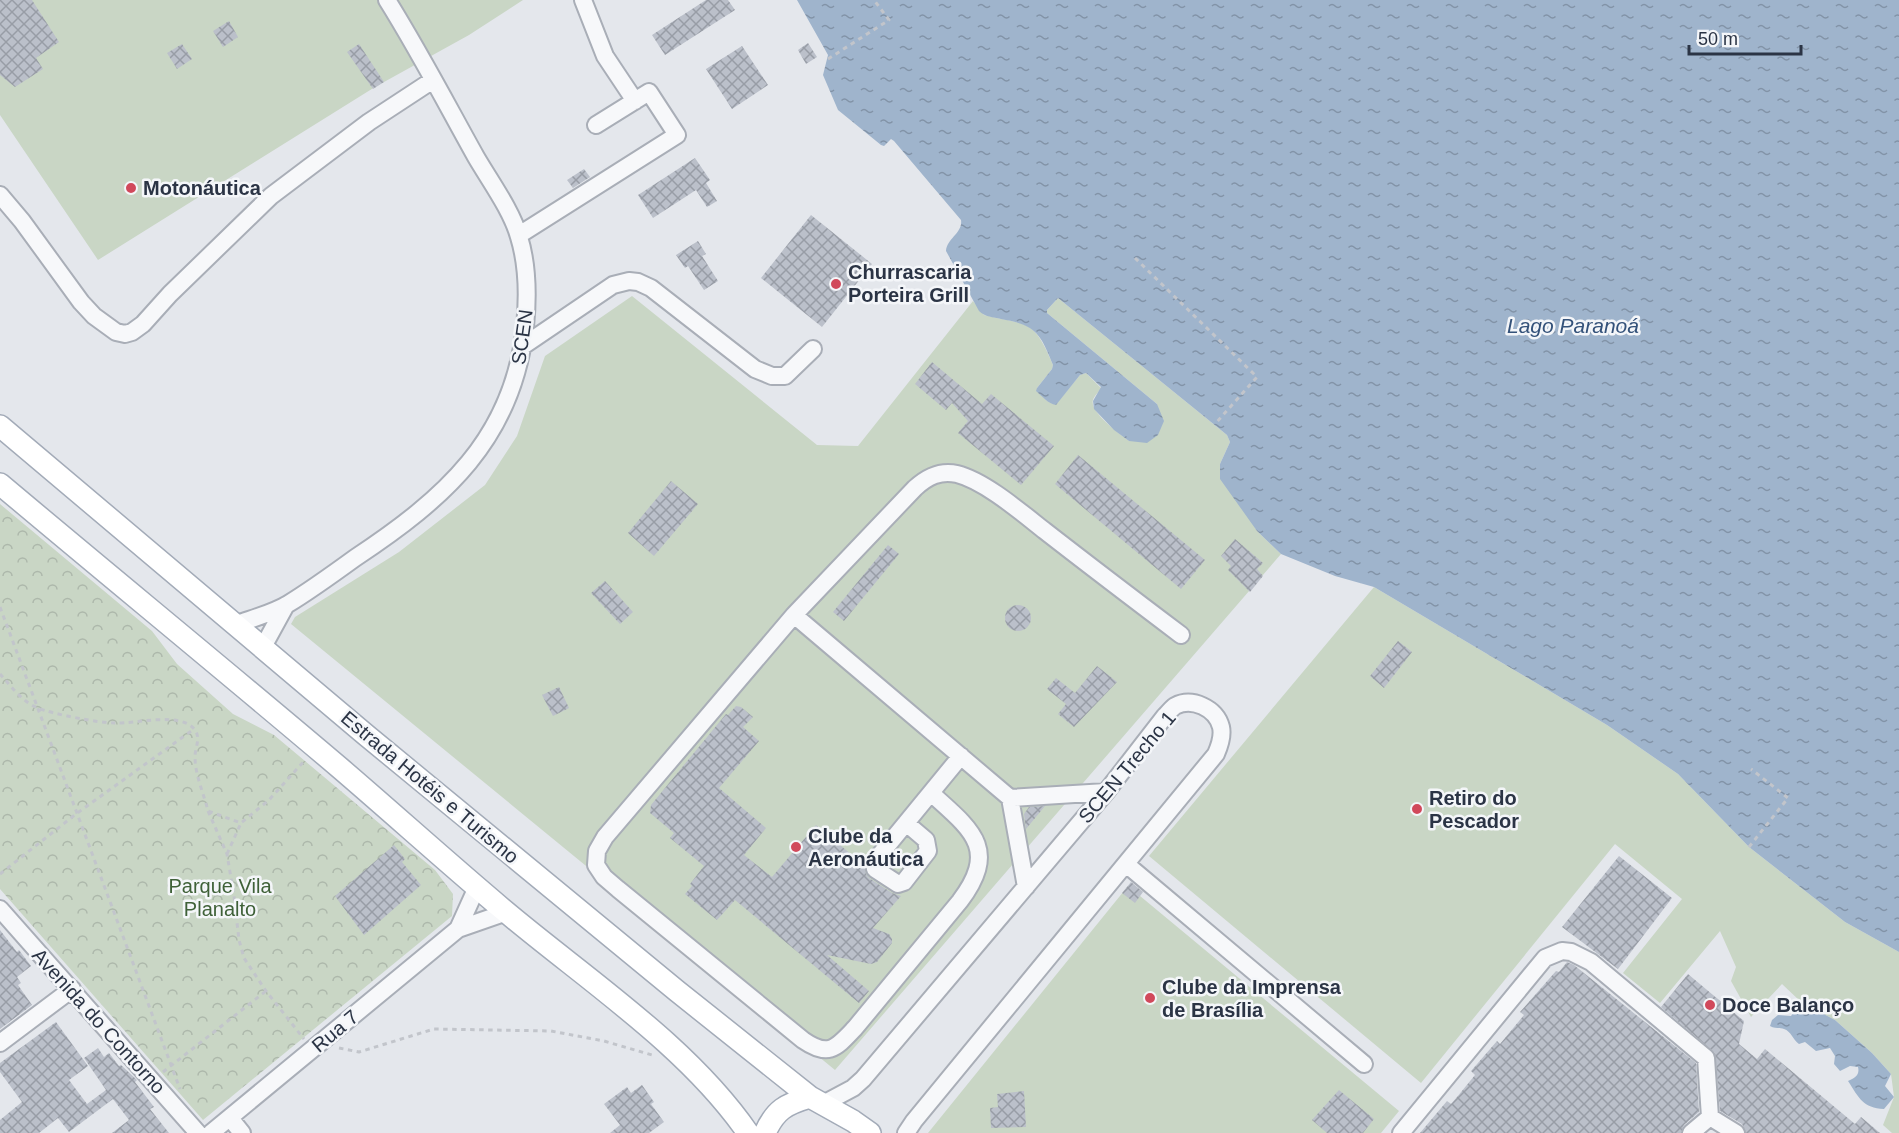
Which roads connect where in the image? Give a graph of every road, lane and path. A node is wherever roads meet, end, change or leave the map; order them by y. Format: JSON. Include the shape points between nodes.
{"nodes":[{"id":1,"x":387,"y":0,"type":"edge"},
{"id":2,"x":583,"y":0,"type":"edge"},
{"id":3,"x":874,"y":0,"type":"edge"},
{"id":4,"x":828,"y":60,"type":"dead end"},
{"id":5,"x":433,"y":80,"type":"junction"},
{"id":6,"x":635,"y":100,"type":"junction"},
{"id":7,"x":597,"y":125,"type":"dead end"},
{"id":8,"x":0,"y":195,"type":"edge"},
{"id":9,"x":519,"y":235,"type":"junction"},
{"id":10,"x":1135,"y":258,"type":"dead end"},
{"id":11,"x":523,"y":346,"type":"junction"},
{"id":12,"x":813,"y":349,"type":"dead end"},
{"id":13,"x":1215,"y":424,"type":"dead end"},
{"id":14,"x":0,"y":426,"type":"edge"},
{"id":15,"x":0,"y":484,"type":"edge"},
{"id":16,"x":286,"y":605,"type":"junction"},
{"id":17,"x":0,"y":608,"type":"edge"},
{"id":18,"x":794,"y":615,"type":"junction"},
{"id":19,"x":237,"y":624,"type":"junction"},
{"id":20,"x":1181,"y":635,"type":"dead end"},
{"id":21,"x":263,"y":647,"type":"junction"},
{"id":22,"x":0,"y":674,"type":"edge"},
{"id":23,"x":37,"y":708,"type":"junction"},
{"id":24,"x":194,"y":729,"type":"junction"},
{"id":25,"x":316,"y":748,"type":"junction"},
{"id":26,"x":961,"y":756,"type":"junction"},
{"id":27,"x":1751,"y":769,"type":"dead end"},
{"id":28,"x":1106,"y":792,"type":"junction"},
{"id":29,"x":932,"y":794,"type":"junction"},
{"id":30,"x":1010,"y":798,"type":"junction"},
{"id":31,"x":208,"y":811,"type":"junction"},
{"id":32,"x":76,"y":814,"type":"junction"},
{"id":33,"x":241,"y":823,"type":"junction"},
{"id":34,"x":906,"y":823,"type":"dead end"},
{"id":35,"x":1749,"y":847,"type":"dead end"},
{"id":36,"x":226,"y":854,"type":"junction"},
{"id":37,"x":1126,"y":864,"type":"junction"},
{"id":38,"x":0,"y":874,"type":"edge"},
{"id":39,"x":477,"y":887,"type":"junction"},
{"id":40,"x":1026,"y":887,"type":"junction"},
{"id":41,"x":0,"y":909,"type":"edge"},
{"id":42,"x":507,"y":912,"type":"junction"},
{"id":43,"x":458,"y":929,"type":"junction"},
{"id":44,"x":72,"y":989,"type":"junction"},
{"id":45,"x":266,"y":991,"type":"junction"},
{"id":46,"x":0,"y":1043,"type":"edge"},
{"id":47,"x":316,"y":1047,"type":"junction"},
{"id":48,"x":658,"y":1057,"type":"dead end"},
{"id":49,"x":1364,"y":1064,"type":"dead end"},
{"id":50,"x":172,"y":1066,"type":"junction"},
{"id":51,"x":153,"y":1082,"type":"junction"},
{"id":52,"x":182,"y":1094,"type":"dead end"},
{"id":53,"x":824,"y":1098,"type":"junction"},
{"id":54,"x":1710,"y":1117,"type":"junction"},
{"id":55,"x":230,"y":1118,"type":"junction"},
{"id":56,"x":198,"y":1133,"type":"edge"},
{"id":57,"x":211,"y":1133,"type":"edge"},
{"id":58,"x":242,"y":1133,"type":"edge"},
{"id":59,"x":748,"y":1133,"type":"edge"},
{"id":60,"x":765,"y":1133,"type":"edge"},
{"id":61,"x":870,"y":1133,"type":"edge"},
{"id":62,"x":906,"y":1133,"type":"edge"},
{"id":63,"x":1401,"y":1133,"type":"edge"},
{"id":64,"x":1691,"y":1133,"type":"edge"},
{"id":65,"x":1736,"y":1133,"type":"edge"}],
"edges":[{"from":1,"to":5,"type":"street","name":"SCEN"},
{"from":2,"to":6,"type":"street","via":[[605,56]]},
{"from":3,"to":4,"type":"path","via":[[889,20]]},
{"from":5,"to":8,"type":"street","via":[[369,122],[271,196],[143,324],[125,334],[116,332],[81,303]]},
{"from":5,"to":9,"type":"street","name":"SCEN"},
{"from":6,"to":7,"type":"street"},
{"from":6,"to":9,"type":"street","via":[[649,92],[677,135]]},
{"from":9,"to":11,"type":"street","name":"SCEN","via":[[527,288]]},
{"from":10,"to":13,"type":"path","via":[[1257,377]]},
{"from":11,"to":12,"type":"street","via":[[600,293],[629,281],[651,288],[762,372],[785,376]]},
{"from":11,"to":16,"type":"street","name":"SCEN","via":[[511,393],[464,470],[422,510]]},
{"from":14,"to":19,"type":"main road","name":"Estrada Hotéis e Turismo"},
{"from":15,"to":25,"type":"main road"},
{"from":16,"to":19,"type":"street","name":"SCEN"},
{"from":16,"to":21,"type":"street","name":"SCEN"},
{"from":17,"to":23,"type":"path"},
{"from":18,"to":20,"type":"street","via":[[915,488],[932,476],[950,473],[968,478],[1014,507]]},
{"from":18,"to":26,"type":"street"},
{"from":18,"to":29,"type":"street","via":[[605,837],[595,856],[600,872],[803,1040],[827,1051],[855,1028],[975,880],[980,861],[977,844],[962,822]]},
{"from":19,"to":21,"type":"main road","name":"Estrada Hotéis e Turismo"},
{"from":21,"to":53,"type":"main road","name":"Estrada Hotéis e Turismo","via":[[676,991]]},
{"from":22,"to":23,"type":"path","via":[[21,698]]},
{"from":23,"to":24,"type":"path","via":[[114,723],[183,721]]},
{"from":23,"to":32,"type":"path"},
{"from":24,"to":31,"type":"path","via":[[198,738],[197,769]]},
{"from":24,"to":32,"type":"path"},
{"from":25,"to":33,"type":"path","via":[[284,785]]},
{"from":25,"to":39,"type":"main road"},
{"from":26,"to":29,"type":"street"},
{"from":26,"to":30,"type":"street"},
{"from":27,"to":35,"type":"path","via":[[1788,798]]},
{"from":28,"to":30,"type":"street"},
{"from":28,"to":37,"type":"street","name":"SCEN Trecho 1","via":[[1176,706],[1201,705],[1214,714],[1221,727],[1216,754]]},
{"from":28,"to":40,"type":"street","name":"SCEN Trecho 1"},
{"from":29,"to":34,"type":"street"},
{"from":30,"to":40,"type":"street"},
{"from":31,"to":33,"type":"path"},
{"from":31,"to":36,"type":"path"},
{"from":32,"to":38,"type":"path"},
{"from":32,"to":50,"type":"path"},
{"from":33,"to":36,"type":"path"},
{"from":36,"to":45,"type":"path","via":[[244,958]]},
{"from":37,"to":49,"type":"street"},
{"from":37,"to":62,"type":"street","name":"SCEN Trecho 1"},
{"from":39,"to":42,"type":"main road"},
{"from":39,"to":43,"type":"street","name":"Rua 7"},
{"from":40,"to":53,"type":"street","name":"SCEN Trecho 1","via":[[863,1079],[853,1088]]},
{"from":41,"to":44,"type":"street","name":"Avenida do Contorno"},
{"from":42,"to":43,"type":"street","name":"Rua 7"},
{"from":42,"to":59,"type":"main road","via":[[680,1056],[720,1096]]},
{"from":43,"to":47,"type":"street","name":"Rua 7"},
{"from":44,"to":46,"type":"street"},
{"from":44,"to":51,"type":"street","name":"Avenida do Contorno"},
{"from":45,"to":47,"type":"path"},
{"from":45,"to":50,"type":"path"},
{"from":47,"to":48,"type":"path","via":[[359,1052],[434,1029],[551,1031]]},
{"from":47,"to":55,"type":"street","name":"Rua 7"},
{"from":50,"to":51,"type":"path"},
{"from":50,"to":52,"type":"path"},
{"from":51,"to":56,"type":"street","name":"Avenida do Contorno"},
{"from":53,"to":60,"type":"main road","via":[[781,1109]]},
{"from":53,"to":61,"type":"main road","name":"Estrada Hotéis e Turismo"},
{"from":54,"to":63,"type":"street","via":[[1706,1058],[1605,972],[1571,952],[1562,951],[1545,958]]},
{"from":54,"to":64,"type":"street"},
{"from":54,"to":65,"type":"street"},
{"from":55,"to":57,"type":"street","name":"Rua 7"},
{"from":55,"to":58,"type":"street"}]}
